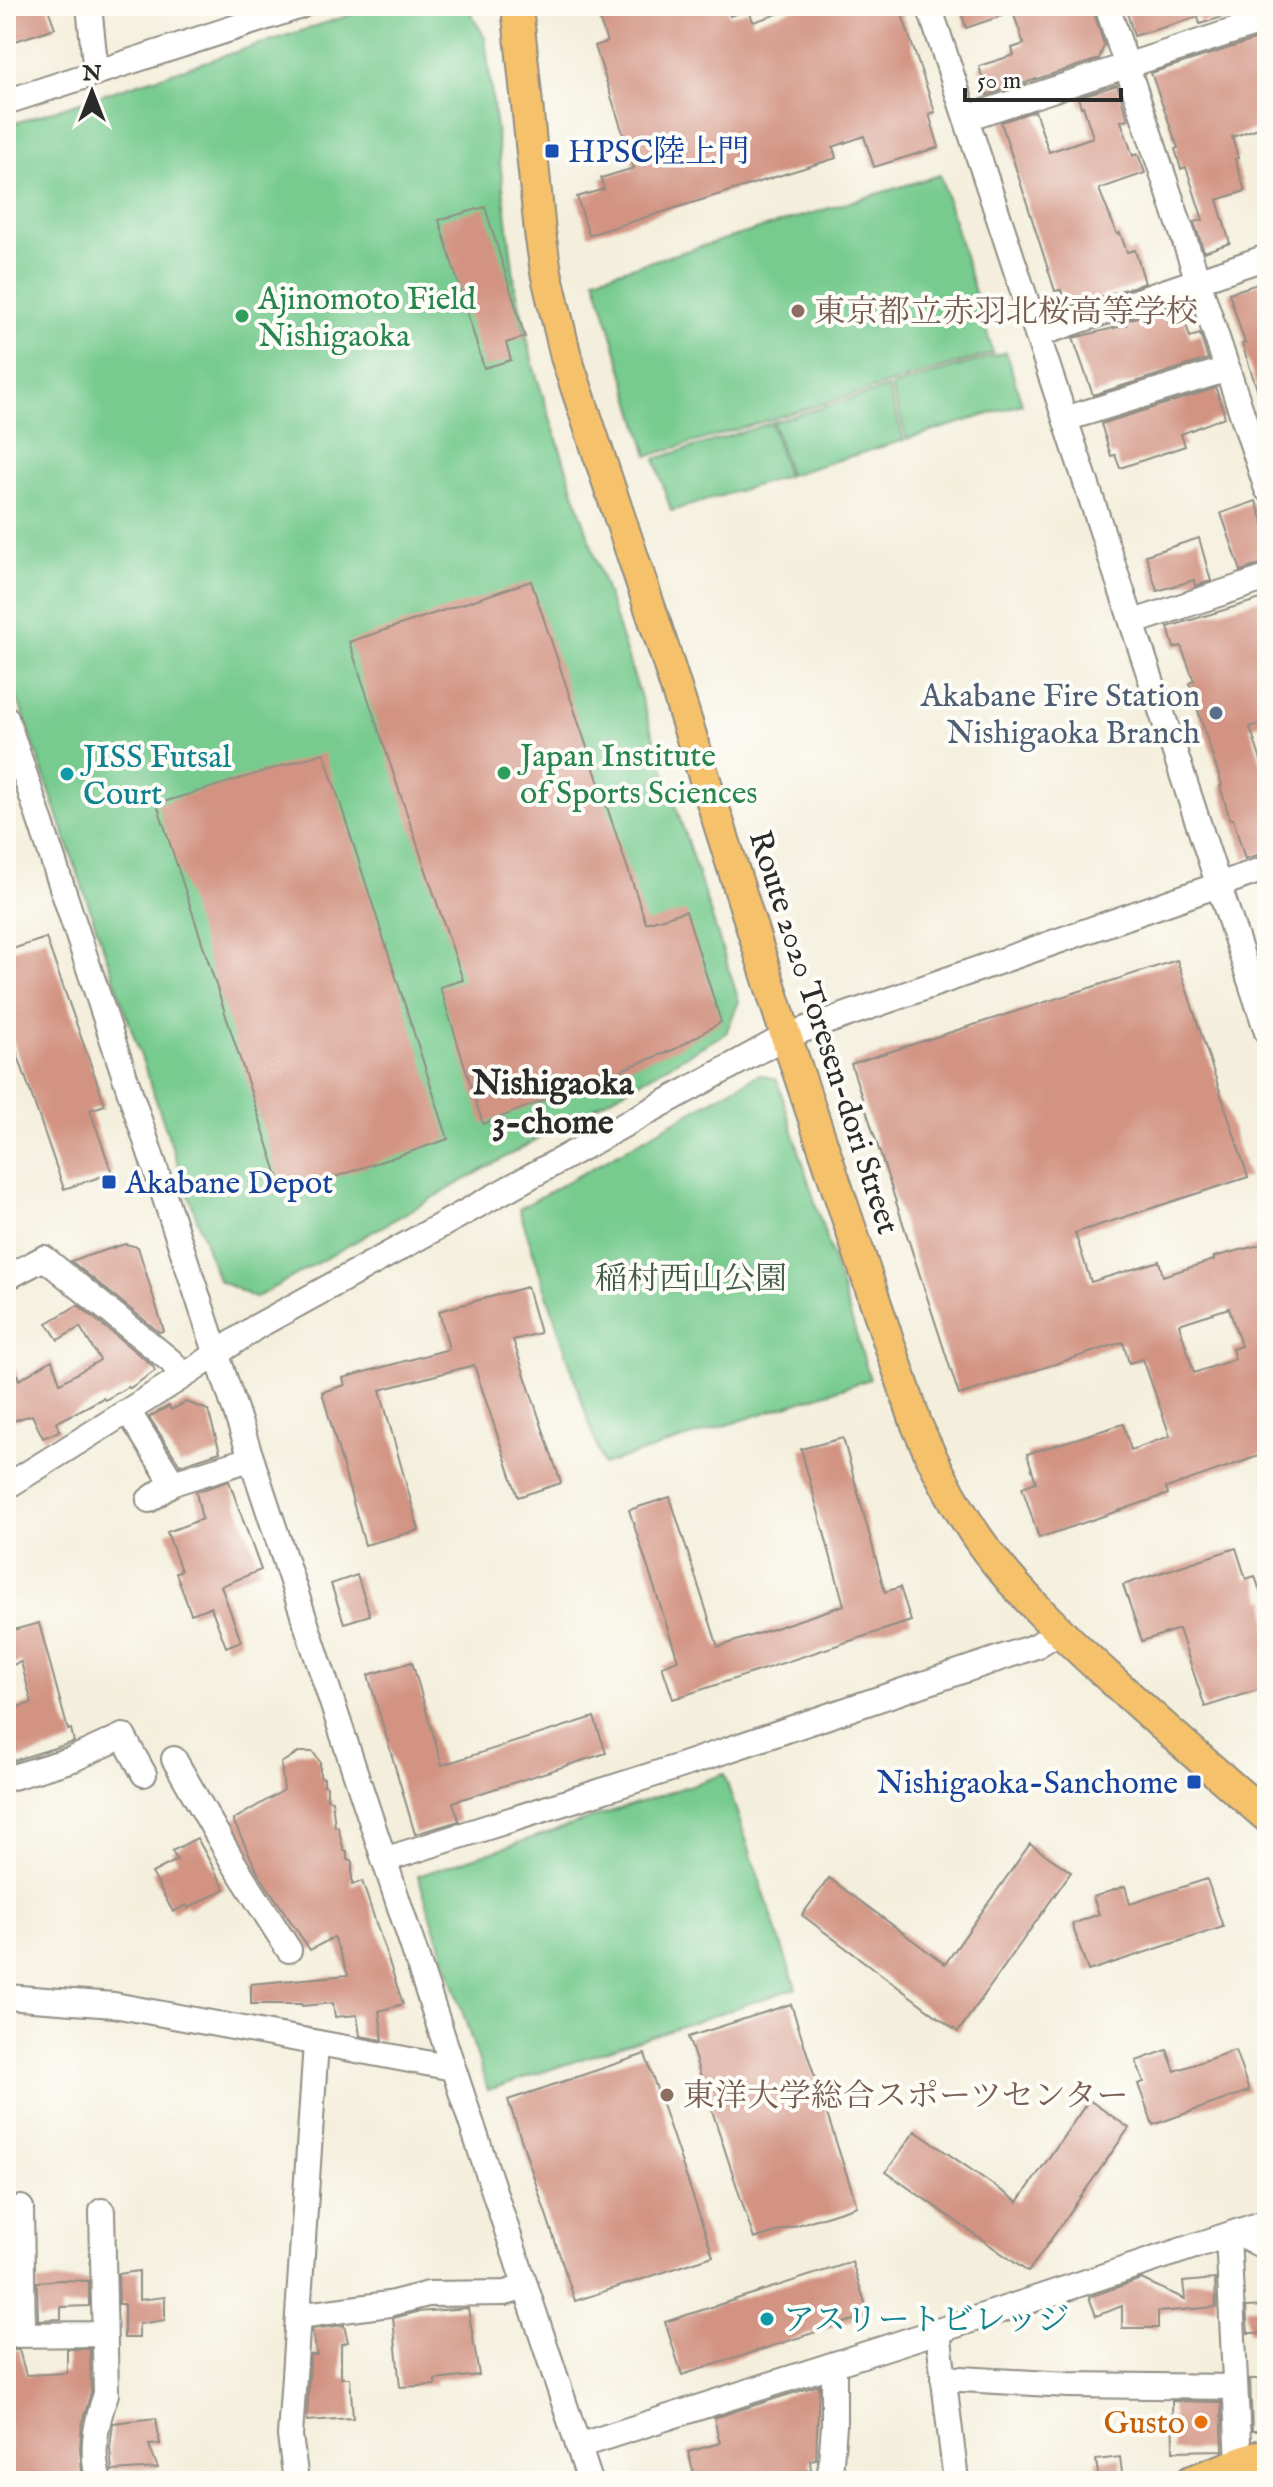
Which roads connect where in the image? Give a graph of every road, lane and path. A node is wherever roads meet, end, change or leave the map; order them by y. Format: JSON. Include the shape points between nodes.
{"nodes":[{"id":1,"x":89,"y":6,"type":"edge"},
{"id":2,"x":301,"y":6,"type":"edge"},
{"id":3,"x":517,"y":6,"type":"edge"},
{"id":4,"x":929,"y":6,"type":"edge"},
{"id":5,"x":1107,"y":6,"type":"edge"},
{"id":6,"x":1267,"y":20,"type":"edge"},
{"id":7,"x":1127,"y":66,"type":"junction"},
{"id":8,"x":96,"y":73,"type":"junction"},
{"id":9,"x":6,"y":102,"type":"edge"},
{"id":10,"x":966,"y":118,"type":"junction"},
{"id":11,"x":1267,"y":257,"type":"edge"},
{"id":12,"x":1199,"y":279,"type":"junction"},
{"id":13,"x":1037,"y":335,"type":"junction"},
{"id":14,"x":1228,"y":369,"type":"junction"},
{"id":15,"x":1065,"y":419,"type":"junction"},
{"id":16,"x":1267,"y":489,"type":"edge"},
{"id":17,"x":1267,"y":578,"type":"edge"},
{"id":18,"x":1134,"y":622,"type":"junction"},
{"id":19,"x":6,"y":718,"type":"edge"},
{"id":20,"x":1267,"y":868,"type":"edge"},
{"id":21,"x":1218,"y":885,"type":"junction"},
{"id":22,"x":1267,"y":1032,"type":"edge"},
{"id":23,"x":786,"y":1036,"type":"junction"},
{"id":24,"x":6,"y":1278,"type":"edge"},
{"id":25,"x":217,"y":1353,"type":"junction"},
{"id":26,"x":182,"y":1377,"type":"junction"},
{"id":27,"x":128,"y":1411,"type":"junction"},
{"id":28,"x":250,"y":1459,"type":"junction"},
{"id":29,"x":173,"y":1483,"type":"junction"},
{"id":30,"x":6,"y":1487,"type":"edge"},
{"id":31,"x":149,"y":1500,"type":"dead end"},
{"id":32,"x":1060,"y":1631,"type":"junction"},
{"id":33,"x":174,"y":1759,"type":"dead end"},
{"id":34,"x":144,"y":1774,"type":"dead end"},
{"id":35,"x":6,"y":1779,"type":"edge"},
{"id":36,"x":1267,"y":1817,"type":"edge"},
{"id":37,"x":384,"y":1860,"type":"junction"},
{"id":38,"x":289,"y":1950,"type":"dead end"},
{"id":39,"x":6,"y":1997,"type":"edge"},
{"id":40,"x":316,"y":2043,"type":"junction"},
{"id":41,"x":453,"y":2068,"type":"junction"},
{"id":42,"x":21,"y":2208,"type":"dead end"},
{"id":43,"x":102,"y":2211,"type":"dead end"},
{"id":44,"x":1267,"y":2222,"type":"edge"},
{"id":45,"x":1232,"y":2234,"type":"junction"},
{"id":46,"x":1267,"y":2248,"type":"edge"},
{"id":47,"x":526,"y":2287,"type":"junction"},
{"id":48,"x":298,"y":2316,"type":"junction"},
{"id":49,"x":938,"y":2331,"type":"junction"},
{"id":50,"x":14,"y":2334,"type":"edge"},
{"id":51,"x":103,"y":2334,"type":"junction"},
{"id":52,"x":834,"y":2364,"type":"junction"},
{"id":53,"x":943,"y":2378,"type":"junction"},
{"id":54,"x":1235,"y":2387,"type":"junction"},
{"id":55,"x":578,"y":2446,"type":"junction"},
{"id":56,"x":1267,"y":2453,"type":"edge"},
{"id":57,"x":1245,"y":2472,"type":"edge"},
{"id":58,"x":1267,"y":2475,"type":"edge"},
{"id":59,"x":99,"y":2481,"type":"edge"},
{"id":60,"x":296,"y":2481,"type":"edge"},
{"id":61,"x":590,"y":2481,"type":"edge"},
{"id":62,"x":826,"y":2481,"type":"edge"},
{"id":63,"x":956,"y":2481,"type":"edge"},
{"id":64,"x":1191,"y":2481,"type":"edge"}],
"edges":[{"from":1,"to":8,"type":"street"},
{"from":2,"to":8,"type":"street"},
{"from":3,"to":23,"type":"main road","name":"Route 2020 Toresen-dori Street","via":[[540,232],[555,316]]},
{"from":4,"to":10,"type":"street"},
{"from":5,"to":7,"type":"street"},
{"from":6,"to":7,"type":"street"},
{"from":7,"to":10,"type":"street"},
{"from":7,"to":12,"type":"street"},
{"from":8,"to":9,"type":"street"},
{"from":10,"to":13,"type":"street"},
{"from":11,"to":12,"type":"street"},
{"from":12,"to":13,"type":"street"},
{"from":12,"to":14,"type":"street"},
{"from":13,"to":15,"type":"street"},
{"from":14,"to":15,"type":"street"},
{"from":14,"to":16,"type":"street"},
{"from":15,"to":18,"type":"street"},
{"from":17,"to":18,"type":"street"},
{"from":18,"to":21,"type":"street"},
{"from":19,"to":25,"type":"street"},
{"from":20,"to":21,"type":"street"},
{"from":21,"to":22,"type":"street"},
{"from":21,"to":23,"type":"street"},
{"from":23,"to":25,"type":"street"},
{"from":23,"to":32,"type":"main road","name":"Route 2020 Toresen-dori Street","via":[[899,1375],[934,1463],[986,1550]]},
{"from":24,"to":26,"type":"street","via":[[44,1258],[172,1362]]},
{"from":25,"to":26,"type":"street"},
{"from":25,"to":28,"type":"street"},
{"from":26,"to":27,"type":"street"},
{"from":27,"to":29,"type":"street"},
{"from":27,"to":30,"type":"street"},
{"from":28,"to":29,"type":"street"},
{"from":28,"to":37,"type":"street"},
{"from":29,"to":31,"type":"street"},
{"from":32,"to":36,"type":"main road","name":"Route 2020 Toresen-dori Street"},
{"from":32,"to":37,"type":"street","via":[[1036,1646]]},
{"from":33,"to":38,"type":"street"},
{"from":34,"to":35,"type":"street","via":[[123,1736],[73,1759]]},
{"from":37,"to":41,"type":"street"},
{"from":39,"to":40,"type":"street","via":[[114,2005]]},
{"from":40,"to":41,"type":"street"},
{"from":40,"to":48,"type":"street"},
{"from":41,"to":47,"type":"street"},
{"from":42,"to":50,"type":"street"},
{"from":43,"to":51,"type":"street"},
{"from":44,"to":45,"type":"street"},
{"from":45,"to":46,"type":"street"},
{"from":45,"to":49,"type":"street"},
{"from":45,"to":54,"type":"street"},
{"from":47,"to":48,"type":"street","via":[[505,2293],[428,2294]]},
{"from":47,"to":55,"type":"street"},
{"from":48,"to":60,"type":"street","via":[[290,2436]]},
{"from":49,"to":52,"type":"street"},
{"from":49,"to":53,"type":"street"},
{"from":50,"to":51,"type":"street"},
{"from":51,"to":59,"type":"street","via":[[106,2394],[94,2444]]},
{"from":52,"to":55,"type":"street"},
{"from":52,"to":62,"type":"street","via":[[834,2426]]},
{"from":53,"to":54,"type":"street"},
{"from":53,"to":63,"type":"street"},
{"from":54,"to":57,"type":"street"},
{"from":55,"to":61,"type":"street"},
{"from":56,"to":57,"type":"main road"},
{"from":57,"to":58,"type":"main road"},
{"from":57,"to":64,"type":"main road"}]}
